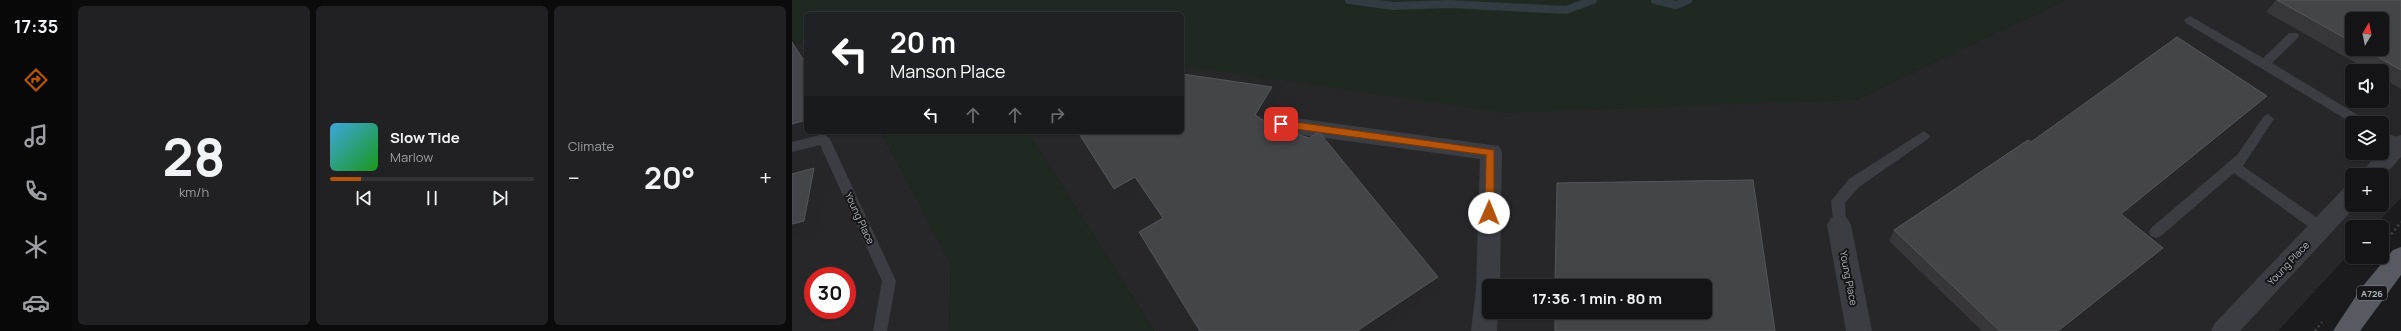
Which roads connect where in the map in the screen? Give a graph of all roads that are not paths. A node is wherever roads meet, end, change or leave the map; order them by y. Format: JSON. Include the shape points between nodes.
{"nodes":[{"id":1,"x":2190,"y":20,"type":"dead end"},
{"id":2,"x":2293,"y":36,"type":"dead end"},
{"id":3,"x":2264,"y":64,"type":"junction"},
{"id":4,"x":2350,"y":116,"type":"edge"},
{"id":5,"x":2268,"y":119,"type":"dead end"},
{"id":6,"x":1281,"y":124,"type":"dead end"},
{"id":7,"x":1924,"y":136,"type":"dead end"},
{"id":8,"x":2394,"y":141,"type":"edge"},
{"id":9,"x":792,"y":147,"type":"edge"},
{"id":10,"x":2234,"y":166,"type":"junction"},
{"id":11,"x":2376,"y":168,"type":"edge"},
{"id":12,"x":2345,"y":202,"type":"edge"},
{"id":13,"x":1838,"y":225,"type":"joint"},
{"id":14,"x":2321,"y":228,"type":"junction"},
{"id":15,"x":2156,"y":232,"type":"dead end"},
{"id":16,"x":2401,"y":257,"type":"edge"},
{"id":17,"x":880,"y":331,"type":"edge"},
{"id":18,"x":1484,"y":331,"type":"edge"},
{"id":19,"x":1858,"y":331,"type":"edge"},
{"id":20,"x":2224,"y":331,"type":"edge"},
{"id":21,"x":2346,"y":331,"type":"edge"}],
"edges":[{"from":1,"to":3,"type":"lane"},
{"from":2,"to":3,"type":"lane"},
{"from":3,"to":4,"type":"lane"},
{"from":5,"to":10,"type":"lane","via":[[2242,159]]},
{"from":6,"to":18,"type":"street","via":[[1491,152],[1488,289]]},
{"from":7,"to":13,"type":"lane","via":[[1854,183],[1838,202]]},
{"from":8,"to":11,"type":"street"},
{"from":9,"to":17,"type":"lane","name":"Young Place","via":[[824,139],[889,281]]},
{"from":10,"to":14,"type":"lane"},
{"from":10,"to":15,"type":"lane"},
{"from":12,"to":14,"type":"street","name":"Young Place"},
{"from":13,"to":19,"type":"street","name":"Young Place"},
{"from":14,"to":20,"type":"street","name":"Young Place"},
{"from":16,"to":21,"type":"main road","number":"A726"}]}
